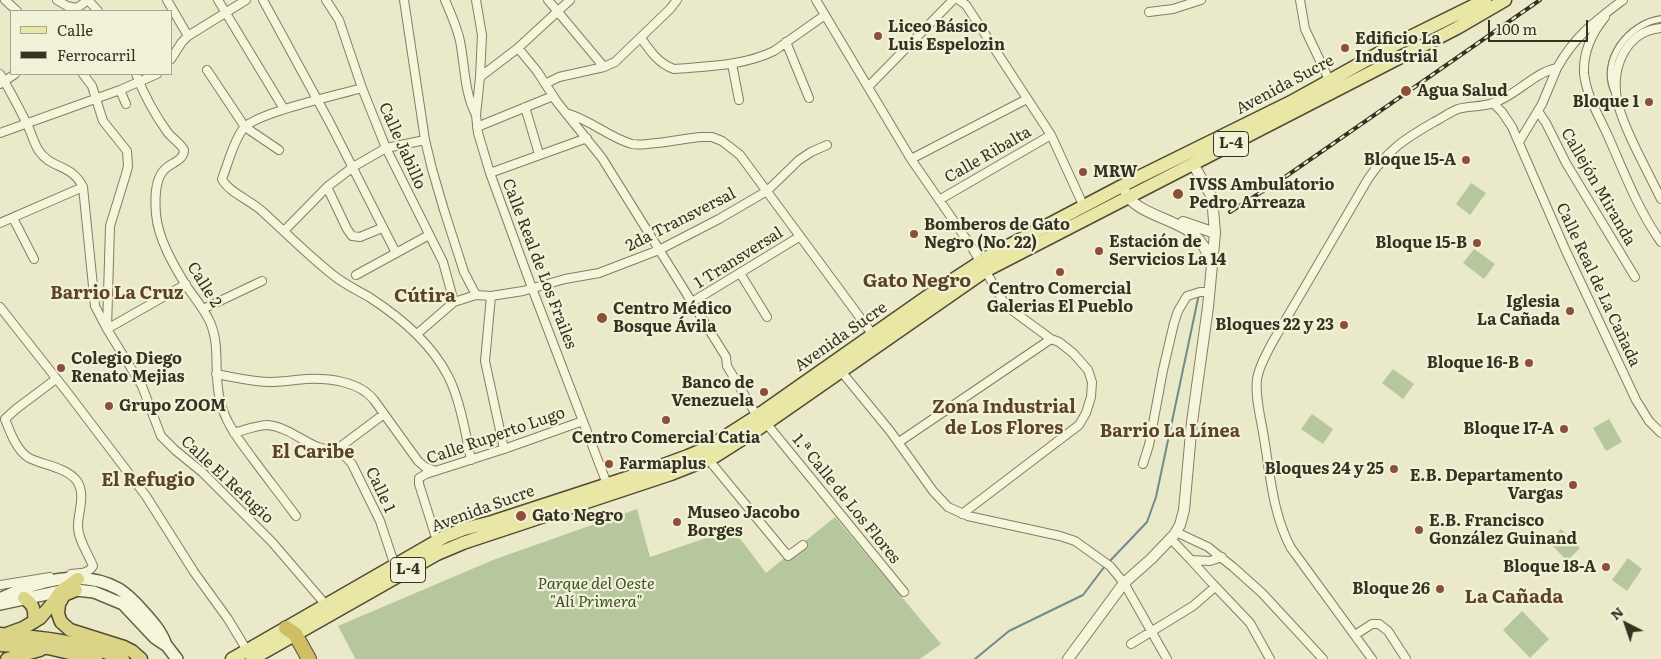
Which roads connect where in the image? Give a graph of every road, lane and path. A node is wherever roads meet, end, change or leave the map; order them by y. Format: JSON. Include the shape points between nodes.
{"nodes":[{"id":1,"x":5,"y":0,"type":"edge"},
{"id":2,"x":57,"y":0,"type":"edge"},
{"id":3,"x":89,"y":0,"type":"edge"},
{"id":4,"x":167,"y":0,"type":"edge"},
{"id":5,"x":218,"y":0,"type":"edge"},
{"id":6,"x":246,"y":0,"type":"edge"},
{"id":7,"x":264,"y":0,"type":"edge"},
{"id":8,"x":326,"y":0,"type":"edge"},
{"id":9,"x":404,"y":0,"type":"edge"},
{"id":10,"x":445,"y":0,"type":"edge"},
{"id":11,"x":476,"y":0,"type":"edge"},
{"id":12,"x":548,"y":0,"type":"edge"},
{"id":13,"x":570,"y":0,"type":"edge"},
{"id":14,"x":676,"y":0,"type":"edge"},
{"id":15,"x":816,"y":0,"type":"edge"},
{"id":16,"x":953,"y":0,"type":"edge"},
{"id":17,"x":959,"y":0,"type":"edge"},
{"id":18,"x":1201,"y":0,"type":"edge"},
{"id":19,"x":1300,"y":0,"type":"edge"},
{"id":20,"x":1485,"y":0,"type":"edge"},
{"id":21,"x":1505,"y":0,"type":"edge"},
{"id":22,"x":1623,"y":0,"type":"edge"},
{"id":23,"x":968,"y":2,"type":"edge"},
{"id":24,"x":1612,"y":8,"type":"junction"},
{"id":25,"x":16,"y":10,"type":"edge"},
{"id":26,"x":97,"y":10,"type":"edge"},
{"id":27,"x":226,"y":12,"type":"junction"},
{"id":28,"x":557,"y":12,"type":"junction"},
{"id":29,"x":1149,"y":12,"type":"dead end"},
{"id":30,"x":825,"y":15,"type":"junction"},
{"id":31,"x":1661,"y":19,"type":"edge"},
{"id":32,"x":1661,"y":28,"type":"edge"},
{"id":33,"x":188,"y":36,"type":"junction"},
{"id":34,"x":640,"y":38,"type":"junction"},
{"id":35,"x":786,"y":42,"type":"junction"},
{"id":36,"x":518,"y":48,"type":"junction"},
{"id":37,"x":172,"y":57,"type":"edge"},
{"id":38,"x":732,"y":64,"type":"junction"},
{"id":39,"x":604,"y":67,"type":"junction"},
{"id":40,"x":1557,"y":68,"type":"junction"},
{"id":41,"x":207,"y":70,"type":"dead end"},
{"id":42,"x":0,"y":74,"type":"edge"},
{"id":43,"x":14,"y":75,"type":"edge"},
{"id":44,"x":84,"y":75,"type":"edge"},
{"id":45,"x":152,"y":75,"type":"edge"},
{"id":46,"x":480,"y":77,"type":"junction"},
{"id":47,"x":138,"y":78,"type":"edge"},
{"id":48,"x":2,"y":83,"type":"edge"},
{"id":49,"x":546,"y":84,"type":"junction"},
{"id":50,"x":1332,"y":85,"type":"junction"},
{"id":51,"x":868,"y":87,"type":"junction"},
{"id":52,"x":362,"y":88,"type":"junction"},
{"id":53,"x":120,"y":90,"type":"junction"},
{"id":54,"x":95,"y":96,"type":"junction"},
{"id":55,"x":553,"y":96,"type":"junction"},
{"id":56,"x":1616,"y":96,"type":"junction"},
{"id":57,"x":809,"y":98,"type":"dead end"},
{"id":58,"x":1027,"y":99,"type":"junction"},
{"id":59,"x":318,"y":100,"type":"junction"},
{"id":60,"x":739,"y":100,"type":"dead end"},
{"id":61,"x":1493,"y":103,"type":"junction"},
{"id":62,"x":126,"y":104,"type":"dead end"},
{"id":63,"x":525,"y":107,"type":"junction"},
{"id":64,"x":284,"y":109,"type":"junction"},
{"id":65,"x":1538,"y":111,"type":"junction"},
{"id":66,"x":566,"y":114,"type":"junction"},
{"id":67,"x":476,"y":115,"type":"junction"},
{"id":68,"x":27,"y":124,"type":"junction"},
{"id":69,"x":477,"y":126,"type":"junction"},
{"id":70,"x":245,"y":127,"type":"junction"},
{"id":71,"x":0,"y":134,"type":"edge"},
{"id":72,"x":1051,"y":135,"type":"junction"},
{"id":73,"x":587,"y":138,"type":"junction"},
{"id":74,"x":425,"y":140,"type":"junction"},
{"id":75,"x":1519,"y":142,"type":"junction"},
{"id":76,"x":827,"y":145,"type":"dead end"},
{"id":77,"x":386,"y":148,"type":"junction"},
{"id":78,"x":279,"y":150,"type":"dead end"},
{"id":79,"x":539,"y":154,"type":"junction"},
{"id":80,"x":911,"y":159,"type":"junction"},
{"id":81,"x":1193,"y":164,"type":"junction"},
{"id":82,"x":352,"y":167,"type":"junction"},
{"id":83,"x":490,"y":173,"type":"junction"},
{"id":84,"x":83,"y":187,"type":"junction"},
{"id":85,"x":327,"y":188,"type":"junction"},
{"id":86,"x":767,"y":191,"type":"junction"},
{"id":87,"x":1126,"y":191,"type":"junction"},
{"id":88,"x":939,"y":200,"type":"junction"},
{"id":89,"x":1661,"y":200,"type":"edge"},
{"id":90,"x":1084,"y":207,"type":"junction"},
{"id":91,"x":14,"y":218,"type":"junction"},
{"id":92,"x":1172,"y":220,"type":"junction"},
{"id":93,"x":0,"y":223,"type":"edge"},
{"id":94,"x":382,"y":228,"type":"junction"},
{"id":95,"x":284,"y":231,"type":"junction"},
{"id":96,"x":429,"y":235,"type":"junction"},
{"id":97,"x":1214,"y":236,"type":"junction"},
{"id":98,"x":799,"y":237,"type":"junction"},
{"id":99,"x":1197,"y":238,"type":"junction"},
{"id":100,"x":1661,"y":242,"type":"edge"},
{"id":101,"x":660,"y":250,"type":"junction"},
{"id":102,"x":396,"y":253,"type":"junction"},
{"id":103,"x":460,"y":256,"type":"junction"},
{"id":104,"x":34,"y":259,"type":"dead end"},
{"id":105,"x":443,"y":262,"type":"junction"},
{"id":106,"x":1212,"y":265,"type":"junction"},
{"id":107,"x":982,"y":266,"type":"junction"},
{"id":108,"x":740,"y":273,"type":"junction"},
{"id":109,"x":356,"y":275,"type":"dead end"},
{"id":110,"x":1635,"y":276,"type":"dead end"},
{"id":111,"x":262,"y":281,"type":"dead end"},
{"id":112,"x":186,"y":284,"type":"junction"},
{"id":113,"x":532,"y":288,"type":"junction"},
{"id":114,"x":1209,"y":292,"type":"junction"},
{"id":115,"x":476,"y":295,"type":"junction"},
{"id":116,"x":491,"y":296,"type":"junction"},
{"id":117,"x":454,"y":302,"type":"junction"},
{"id":118,"x":692,"y":302,"type":"junction"},
{"id":119,"x":0,"y":307,"type":"edge"},
{"id":120,"x":203,"y":309,"type":"junction"},
{"id":121,"x":767,"y":317,"type":"dead end"},
{"id":122,"x":107,"y":329,"type":"junction"},
{"id":123,"x":417,"y":334,"type":"junction"},
{"id":124,"x":873,"y":335,"type":"junction"},
{"id":125,"x":1051,"y":339,"type":"junction"},
{"id":126,"x":838,"y":366,"type":"junction"},
{"id":127,"x":216,"y":374,"type":"junction"},
{"id":128,"x":56,"y":379,"type":"junction"},
{"id":129,"x":384,"y":414,"type":"junction"},
{"id":130,"x":762,"y":420,"type":"junction"},
{"id":131,"x":582,"y":421,"type":"junction"},
{"id":132,"x":234,"y":433,"type":"junction"},
{"id":133,"x":1661,"y":433,"type":"edge"},
{"id":134,"x":899,"y":442,"type":"junction"},
{"id":135,"x":504,"y":449,"type":"junction"},
{"id":136,"x":336,"y":450,"type":"junction"},
{"id":137,"x":470,"y":460,"type":"junction"},
{"id":138,"x":708,"y":460,"type":"junction"},
{"id":139,"x":1143,"y":464,"type":"dead end"},
{"id":140,"x":436,"y":471,"type":"junction"},
{"id":141,"x":607,"y":484,"type":"junction"},
{"id":142,"x":962,"y":514,"type":"junction"},
{"id":143,"x":296,"y":516,"type":"dead end"},
{"id":144,"x":1174,"y":535,"type":"junction"},
{"id":145,"x":803,"y":545,"type":"dead end"},
{"id":146,"x":440,"y":546,"type":"junction"},
{"id":147,"x":1222,"y":557,"type":"junction"},
{"id":148,"x":1192,"y":560,"type":"junction"},
{"id":149,"x":395,"y":566,"type":"junction"},
{"id":150,"x":1124,"y":583,"type":"junction"},
{"id":151,"x":77,"y":584,"type":"junction"},
{"id":152,"x":0,"y":585,"type":"edge"},
{"id":153,"x":1215,"y":587,"type":"junction"},
{"id":154,"x":61,"y":591,"type":"junction"},
{"id":155,"x":904,"y":592,"type":"dead end"},
{"id":156,"x":24,"y":598,"type":"junction"},
{"id":157,"x":0,"y":599,"type":"edge"},
{"id":158,"x":0,"y":604,"type":"edge"},
{"id":159,"x":326,"y":605,"type":"junction"},
{"id":160,"x":34,"y":622,"type":"junction"},
{"id":161,"x":1152,"y":632,"type":"junction"},
{"id":162,"x":290,"y":634,"type":"junction"},
{"id":163,"x":1355,"y":635,"type":"junction"},
{"id":164,"x":1,"y":638,"type":"edge"},
{"id":165,"x":1131,"y":644,"type":"dead end"},
{"id":166,"x":48,"y":648,"type":"junction"},
{"id":167,"x":250,"y":656,"type":"edge"},
{"id":168,"x":1268,"y":656,"type":"edge"},
{"id":169,"x":7,"y":659,"type":"edge"},
{"id":170,"x":96,"y":659,"type":"edge"},
{"id":171,"x":122,"y":659,"type":"edge"},
{"id":172,"x":141,"y":659,"type":"edge"},
{"id":173,"x":177,"y":659,"type":"edge"},
{"id":174,"x":232,"y":659,"type":"edge"},
{"id":175,"x":299,"y":659,"type":"edge"},
{"id":176,"x":309,"y":659,"type":"edge"},
{"id":177,"x":1068,"y":659,"type":"edge"},
{"id":178,"x":1167,"y":659,"type":"edge"},
{"id":179,"x":1258,"y":659,"type":"edge"},
{"id":180,"x":1323,"y":659,"type":"edge"},
{"id":181,"x":1372,"y":659,"type":"edge"},
{"id":182,"x":1406,"y":659,"type":"edge"}],
"edges":[{"from":1,"to":25,"type":"street"},
{"from":2,"to":3,"type":"street","via":[[77,8]]},
{"from":3,"to":26,"type":"street"},
{"from":4,"to":33,"type":"street"},
{"from":5,"to":27,"type":"street"},
{"from":6,"to":27,"type":"street"},
{"from":7,"to":59,"type":"street"},
{"from":8,"to":52,"type":"street","name":"Calle Jabillo","via":[[339,20]]},
{"from":9,"to":74,"type":"street"},
{"from":10,"to":67,"type":"street","via":[[460,42],[469,100]]},
{"from":11,"to":46,"type":"street","via":[[482,35]]},
{"from":12,"to":28,"type":"street"},
{"from":13,"to":28,"type":"street"},
{"from":14,"to":34,"type":"street"},
{"from":15,"to":30,"type":"street"},
{"from":16,"to":51,"type":"street"},
{"from":17,"to":23,"type":"street"},
{"from":18,"to":29,"type":"street"},
{"from":19,"to":50,"type":"street","via":[[1305,29]]},
{"from":20,"to":50,"type":"main road","name":"Avenida Sucre","number":"L-4","via":[[1390,47]]},
{"from":21,"to":50,"type":"main road","name":"Avenida Sucre","number":"L-4","via":[[1457,28]]},
{"from":22,"to":24,"type":"street"},
{"from":23,"to":58,"type":"street"},
{"from":24,"to":40,"type":"street","via":[[1582,33]]},
{"from":24,"to":100,"type":"street","via":[[1588,44],[1585,81],[1635,196]]},
{"from":27,"to":33,"type":"street"},
{"from":27,"to":64,"type":"street"},
{"from":28,"to":36,"type":"street"},
{"from":28,"to":39,"type":"street"},
{"from":30,"to":35,"type":"street"},
{"from":30,"to":51,"type":"street"},
{"from":31,"to":56,"type":"street","via":[[1635,29],[1620,47],[1611,63],[1610,73]]},
{"from":32,"to":56,"type":"street","via":[[1640,34],[1625,51],[1618,68]]},
{"from":33,"to":37,"type":"street"},
{"from":34,"to":38,"type":"street","via":[[657,58],[674,69]]},
{"from":34,"to":39,"type":"street","via":[[616,62]]},
{"from":35,"to":38,"type":"street","via":[[766,55]]},
{"from":35,"to":57,"type":"street"},
{"from":36,"to":46,"type":"street"},
{"from":36,"to":49,"type":"street","name":"1.ª Calle de Los Flores"},
{"from":38,"to":60,"type":"street"},
{"from":39,"to":49,"type":"street","via":[[559,76]]},
{"from":40,"to":61,"type":"street","via":[[1547,70]]},
{"from":40,"to":65,"type":"street"},
{"from":41,"to":70,"type":"street"},
{"from":42,"to":48,"type":"street"},
{"from":43,"to":48,"type":"street"},
{"from":44,"to":54,"type":"street"},
{"from":45,"to":47,"type":"street"},
{"from":46,"to":67,"type":"street"},
{"from":47,"to":53,"type":"street"},
{"from":47,"to":112,"type":"street","name":"Calle 2","via":[[169,135],[184,150],[182,157],[163,171],[158,179],[156,215],[161,236]]},
{"from":48,"to":68,"type":"street"},
{"from":49,"to":55,"type":"street","name":"1.ª Calle de Los Flores"},
{"from":50,"to":81,"type":"main road","name":"Avenida Sucre","number":"L-4"},
{"from":50,"to":87,"type":"main road","name":"Avenida Sucre","number":"L-4","via":[[1276,109]]},
{"from":51,"to":80,"type":"street"},
{"from":52,"to":59,"type":"street"},
{"from":52,"to":77,"type":"street","name":"Calle Jabillo"},
{"from":53,"to":54,"type":"street"},
{"from":53,"to":62,"type":"street"},
{"from":54,"to":68,"type":"street"},
{"from":54,"to":122,"type":"street","via":[[103,121],[128,157],[110,226]]},
{"from":55,"to":63,"type":"street"},
{"from":55,"to":66,"type":"street","name":"1.ª Calle de Los Flores"},
{"from":56,"to":89,"type":"street","via":[[1627,130]]},
{"from":58,"to":72,"type":"street"},
{"from":58,"to":80,"type":"street"},
{"from":59,"to":64,"type":"street"},
{"from":59,"to":82,"type":"street"},
{"from":61,"to":75,"type":"street","name":"Calle Real de La Cañada","via":[[1508,119]]},
{"from":61,"to":163,"type":"street","via":[[1457,109],[1409,136],[1378,164],[1272,343],[1257,377],[1258,404],[1282,530],[1291,548]]},
{"from":63,"to":69,"type":"street"},
{"from":63,"to":79,"type":"street"},
{"from":64,"to":70,"type":"street","via":[[252,121]]},
{"from":65,"to":75,"type":"street"},
{"from":65,"to":110,"type":"street","name":"Callejón Miranda"},
{"from":66,"to":73,"type":"street","name":"1.ª Calle de Los Flores"},
{"from":66,"to":86,"type":"street","via":[[636,145],[712,137],[740,156]]},
{"from":67,"to":69,"type":"street","name":"Calle Real de Los Frailes"},
{"from":68,"to":71,"type":"street"},
{"from":68,"to":84,"type":"street","via":[[40,152],[50,162],[71,171]]},
{"from":69,"to":83,"type":"street","name":"Calle Real de Los Frailes"},
{"from":70,"to":78,"type":"street"},
{"from":70,"to":95,"type":"street","via":[[233,150],[223,182],[257,206]]},
{"from":72,"to":88,"type":"street","name":"Calle Ribalta"},
{"from":72,"to":90,"type":"street"},
{"from":73,"to":79,"type":"street"},
{"from":73,"to":101,"type":"street","name":"1.ª Calle de Los Flores"},
{"from":74,"to":77,"type":"street"},
{"from":74,"to":103,"type":"street"},
{"from":75,"to":133,"type":"street","name":"Calle Real de La Cañada","via":[[1636,400],[1648,422]]},
{"from":76,"to":86,"type":"street","name":"2da Transversal","via":[[799,160]]},
{"from":77,"to":82,"type":"street"},
{"from":77,"to":96,"type":"street","name":"Calle Jabillo"},
{"from":79,"to":83,"type":"street"},
{"from":80,"to":88,"type":"street"},
{"from":81,"to":87,"type":"main road","name":"Avenida Sucre","number":"L-4"},
{"from":81,"to":97,"type":"street","via":[[1212,197]]},
{"from":82,"to":85,"type":"street"},
{"from":82,"to":94,"type":"street"},
{"from":83,"to":113,"type":"street","name":"Calle Real de Los Frailes"},
{"from":84,"to":91,"type":"street"},
{"from":84,"to":122,"type":"street","name":"Calle El Refugio","via":[[94,300]]},
{"from":85,"to":94,"type":"street","via":[[352,236],[360,237]]},
{"from":85,"to":95,"type":"street"},
{"from":86,"to":98,"type":"street"},
{"from":86,"to":101,"type":"street","name":"2da Transversal"},
{"from":87,"to":90,"type":"main road","name":"Avenida Sucre","number":"L-4"},
{"from":87,"to":92,"type":"street","via":[[1132,201]]},
{"from":87,"to":107,"type":"main road","name":"Avenida Sucre","number":"L-4"},
{"from":88,"to":107,"type":"street"},
{"from":90,"to":107,"type":"main road","name":"Avenida Sucre","number":"L-4"},
{"from":91,"to":93,"type":"street"},
{"from":91,"to":104,"type":"street"},
{"from":92,"to":97,"type":"street"},
{"from":92,"to":99,"type":"street"},
{"from":94,"to":102,"type":"street"},
{"from":95,"to":123,"type":"street","via":[[334,276],[390,312]]},
{"from":96,"to":102,"type":"street"},
{"from":96,"to":105,"type":"street","name":"Calle Jabillo"},
{"from":97,"to":99,"type":"street","via":[[1204,242]]},
{"from":97,"to":106,"type":"street"},
{"from":98,"to":108,"type":"street","name":"1 Transversal"},
{"from":98,"to":124,"type":"street"},
{"from":99,"to":106,"type":"street"},
{"from":101,"to":113,"type":"street","name":"2da Transversal","via":[[599,272]]},
{"from":101,"to":118,"type":"street","name":"1.ª Calle de Los Flores"},
{"from":102,"to":109,"type":"street"},
{"from":103,"to":105,"type":"street"},
{"from":103,"to":115,"type":"street"},
{"from":105,"to":117,"type":"street","name":"Calle Jabillo"},
{"from":106,"to":114,"type":"street"},
{"from":107,"to":124,"type":"main road","name":"Avenida Sucre","number":"L-4"},
{"from":107,"to":125,"type":"street","via":[[1003,301]]},
{"from":107,"to":126,"type":"main road","name":"Avenida Sucre","number":"L-4"},
{"from":108,"to":118,"type":"street","name":"1 Transversal"},
{"from":108,"to":121,"type":"street"},
{"from":111,"to":120,"type":"street"},
{"from":112,"to":120,"type":"street","name":"Calle 2"},
{"from":112,"to":122,"type":"street"},
{"from":113,"to":116,"type":"street","name":"2da Transversal"},
{"from":113,"to":131,"type":"street","name":"Calle Real de Los Frailes"},
{"from":114,"to":139,"type":"street","via":[[1186,296],[1178,312]]},
{"from":114,"to":144,"type":"street","via":[[1184,510]]},
{"from":115,"to":116,"type":"street","name":"2da Transversal"},
{"from":115,"to":117,"type":"street"},
{"from":116,"to":135,"type":"street","via":[[485,361]]},
{"from":117,"to":123,"type":"street"},
{"from":118,"to":130,"type":"street","name":"1.ª Calle de Los Flores","via":[[726,357],[727,366]]},
{"from":119,"to":128,"type":"street"},
{"from":120,"to":127,"type":"street","name":"Calle 2","via":[[216,342]]},
{"from":122,"to":159,"type":"street","name":"Calle El Refugio","via":[[142,386],[161,436],[272,542]]},
{"from":123,"to":137,"type":"street","via":[[439,362],[454,389]]},
{"from":124,"to":126,"type":"main road","name":"Avenida Sucre","number":"L-4"},
{"from":125,"to":134,"type":"street"},
{"from":125,"to":142,"type":"street","via":[[1073,352],[1091,376],[1092,388],[1083,420]]},
{"from":126,"to":130,"type":"main road","name":"Avenida Sucre","number":"L-4"},
{"from":126,"to":134,"type":"street"},
{"from":127,"to":129,"type":"street","via":[[260,382],[307,379],[352,384],[370,394]]},
{"from":127,"to":132,"type":"street","name":"Calle 2","via":[[219,399]]},
{"from":128,"to":152,"type":"street","via":[[5,419],[25,455],[70,475],[78,483],[81,492],[80,539],[93,566],[86,572]]},
{"from":128,"to":167,"type":"street","via":[[146,496]]},
{"from":129,"to":136,"type":"street"},
{"from":129,"to":140,"type":"street","via":[[418,462]]},
{"from":130,"to":138,"type":"main road","name":"Avenida Sucre","number":"L-4","via":[[735,445]]},
{"from":130,"to":141,"type":"main road","name":"Avenida Sucre","number":"L-4","via":[[688,456]]},
{"from":130,"to":155,"type":"street","name":"1.ª Calle de Los Flores"},
{"from":131,"to":135,"type":"street","name":"Calle Ruperto Lugo"},
{"from":131,"to":141,"type":"street","name":"Calle Real de Los Frailes"},
{"from":132,"to":136,"type":"street","via":[[268,425],[317,447]]},
{"from":132,"to":143,"type":"street","name":"Calle 2"},
{"from":134,"to":142,"type":"street","via":[[940,498],[948,507]]},
{"from":135,"to":137,"type":"street","name":"Calle Ruperto Lugo"},
{"from":136,"to":149,"type":"street","name":"Calle 1","via":[[352,464],[380,521]]},
{"from":137,"to":140,"type":"street","name":"Calle Ruperto Lugo"},
{"from":138,"to":145,"type":"street","via":[[788,556]]},
{"from":138,"to":146,"type":"main road","name":"Avenida Sucre","number":"L-4"},
{"from":140,"to":146,"type":"street","name":"Calle Ruperto Lugo","via":[[419,478],[418,482]]},
{"from":141,"to":146,"type":"main road","name":"Avenida Sucre","number":"L-4","via":[[460,530]]},
{"from":142,"to":150,"type":"street","via":[[1075,541],[1110,566]]},
{"from":144,"to":147,"type":"street","via":[[1208,547]]},
{"from":144,"to":148,"type":"street"},
{"from":144,"to":150,"type":"street"},
{"from":146,"to":149,"type":"main road","name":"Avenida Sucre","number":"L-4"},
{"from":146,"to":162,"type":"main road","name":"Avenida Sucre","number":"L-4"},
{"from":147,"to":148,"type":"street","via":[[1210,561]]},
{"from":147,"to":180,"type":"street","via":[[1262,593]]},
{"from":148,"to":153,"type":"street"},
{"from":149,"to":159,"type":"main road","name":"Avenida Sucre","number":"L-4"},
{"from":150,"to":161,"type":"street"},
{"from":150,"to":177,"type":"street"},
{"from":151,"to":154,"type":"highway"},
{"from":151,"to":157,"type":"main road","via":[[57,580],[40,583]]},
{"from":151,"to":172,"type":"highway","via":[[59,604],[59,618],[66,628],[124,647]]},
{"from":151,"to":173,"type":"main road","via":[[103,583],[126,594],[161,633]]},
{"from":153,"to":161,"type":"street","via":[[1193,606]]},
{"from":153,"to":168,"type":"street","via":[[1250,622]]},
{"from":154,"to":156,"type":"main road"},
{"from":154,"to":160,"type":"highway"},
{"from":156,"to":158,"type":"main road"},
{"from":156,"to":160,"type":"highway","via":[[34,608]]},
{"from":159,"to":162,"type":"main road","name":"Avenida Sucre","number":"L-4"},
{"from":160,"to":164,"type":"highway"},
{"from":161,"to":165,"type":"street"},
{"from":161,"to":178,"type":"street"},
{"from":162,"to":167,"type":"main road","name":"Avenida Sucre","number":"L-4"},
{"from":162,"to":175,"type":"highway"},
{"from":162,"to":176,"type":"highway"},
{"from":163,"to":181,"type":"street"},
{"from":163,"to":182,"type":"street","via":[[1372,624],[1379,624],[1388,630]]},
{"from":164,"to":166,"type":"highway"},
{"from":164,"to":171,"type":"highway","via":[[77,644]]},
{"from":166,"to":169,"type":"highway"},
{"from":166,"to":170,"type":"highway"},
{"from":167,"to":174,"type":"main road","name":"Avenida Sucre","number":"L-4"},
{"from":168,"to":179,"type":"street"}]}
